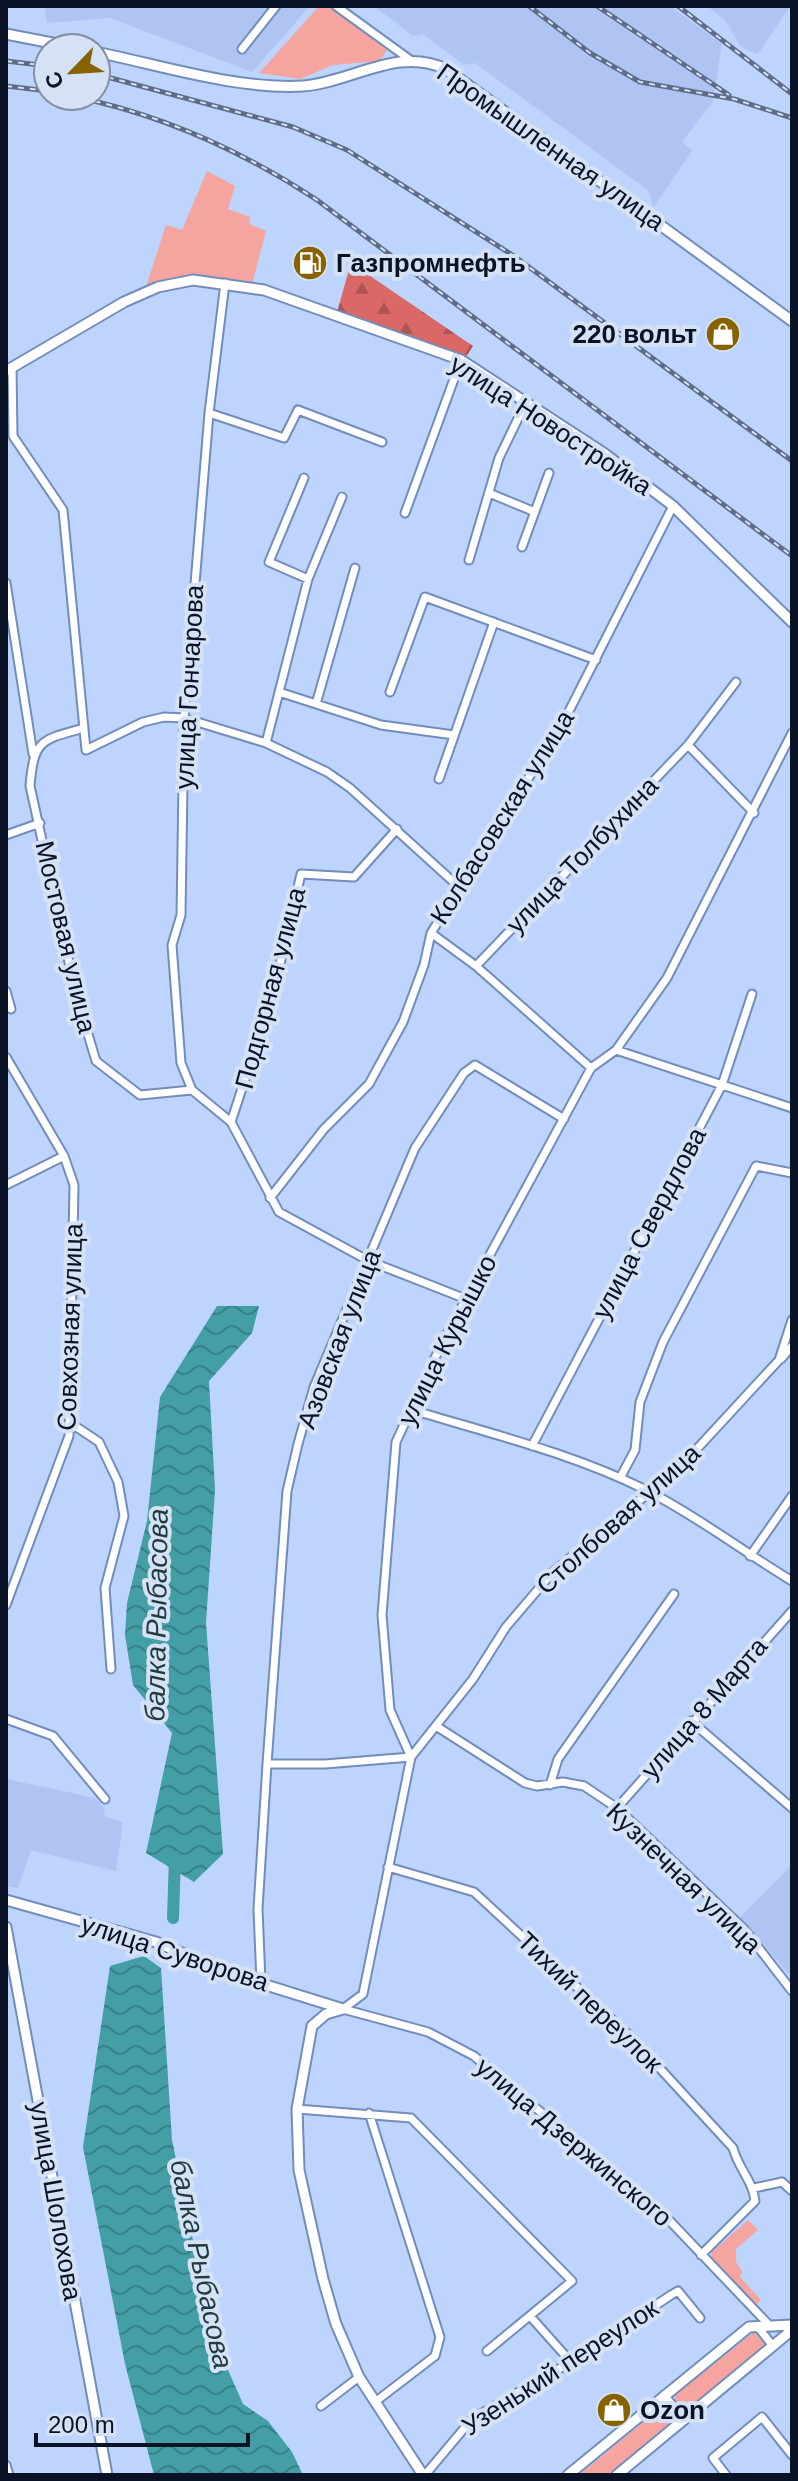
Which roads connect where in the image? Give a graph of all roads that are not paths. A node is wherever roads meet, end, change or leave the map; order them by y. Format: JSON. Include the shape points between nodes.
{"nodes":[{"id":1,"x":276,"y":6,"type":"edge"},
{"id":2,"x":336,"y":6,"type":"edge"},
{"id":3,"x":6,"y":34,"type":"edge"},
{"id":4,"x":32,"y":39,"type":"edge"},
{"id":5,"x":242,"y":49,"type":"dead end"},
{"id":6,"x":112,"y":55,"type":"edge"},
{"id":7,"x":409,"y":59,"type":"junction"},
{"id":8,"x":225,"y":283,"type":"junction"},
{"id":9,"x":792,"y":321,"type":"edge"},
{"id":10,"x":461,"y":360,"type":"junction"},
{"id":11,"x":9,"y":369,"type":"edge"},
{"id":12,"x":526,"y":402,"type":"junction"},
{"id":13,"x":10,"y":405,"type":"edge"},
{"id":14,"x":209,"y":413,"type":"junction"},
{"id":15,"x":382,"y":442,"type":"dead end"},
{"id":16,"x":549,"y":473,"type":"dead end"},
{"id":17,"x":304,"y":478,"type":"dead end"},
{"id":18,"x":489,"y":493,"type":"junction"},
{"id":19,"x":342,"y":497,"type":"dead end"},
{"id":20,"x":673,"y":506,"type":"junction"},
{"id":21,"x":535,"y":512,"type":"junction"},
{"id":22,"x":405,"y":513,"type":"dead end"},
{"id":23,"x":522,"y":547,"type":"dead end"},
{"id":24,"x":469,"y":560,"type":"dead end"},
{"id":25,"x":355,"y":568,"type":"dead end"},
{"id":26,"x":308,"y":579,"type":"junction"},
{"id":27,"x":6,"y":583,"type":"edge"},
{"id":28,"x":494,"y":622,"type":"junction"},
{"id":29,"x":792,"y":622,"type":"edge"},
{"id":30,"x":596,"y":660,"type":"junction"},
{"id":31,"x":736,"y":682,"type":"dead end"},
{"id":32,"x":279,"y":692,"type":"junction"},
{"id":33,"x":390,"y":692,"type":"dead end"},
{"id":34,"x":316,"y":704,"type":"junction"},
{"id":35,"x":184,"y":718,"type":"junction"},
{"id":36,"x":84,"y":728,"type":"junction"},
{"id":37,"x":792,"y":733,"type":"edge"},
{"id":38,"x":454,"y":735,"type":"junction"},
{"id":39,"x":266,"y":743,"type":"junction"},
{"id":40,"x":688,"y":745,"type":"junction"},
{"id":41,"x":33,"y":754,"type":"junction"},
{"id":42,"x":439,"y":779,"type":"dead end"},
{"id":43,"x":754,"y":813,"type":"junction"},
{"id":44,"x":40,"y":823,"type":"junction"},
{"id":45,"x":397,"y":829,"type":"junction"},
{"id":46,"x":6,"y":835,"type":"edge"},
{"id":47,"x":459,"y":887,"type":"junction"},
{"id":48,"x":431,"y":933,"type":"junction"},
{"id":49,"x":476,"y":966,"type":"junction"},
{"id":50,"x":6,"y":991,"type":"edge"},
{"id":51,"x":752,"y":994,"type":"dead end"},
{"id":52,"x":11,"y":1009,"type":"dead end"},
{"id":53,"x":616,"y":1050,"type":"junction"},
{"id":54,"x":6,"y":1057,"type":"edge"},
{"id":55,"x":591,"y":1068,"type":"junction"},
{"id":56,"x":722,"y":1085,"type":"junction"},
{"id":57,"x":192,"y":1090,"type":"junction"},
{"id":58,"x":792,"y":1108,"type":"edge"},
{"id":59,"x":564,"y":1119,"type":"junction"},
{"id":60,"x":231,"y":1122,"type":"junction"},
{"id":61,"x":64,"y":1156,"type":"junction"},
{"id":62,"x":792,"y":1173,"type":"edge"},
{"id":63,"x":6,"y":1185,"type":"edge"},
{"id":64,"x":270,"y":1198,"type":"junction"},
{"id":65,"x":369,"y":1261,"type":"junction"},
{"id":66,"x":466,"y":1299,"type":"junction"},
{"id":67,"x":792,"y":1320,"type":"edge"},
{"id":68,"x":792,"y":1346,"type":"edge"},
{"id":69,"x":779,"y":1360,"type":"junction"},
{"id":70,"x":409,"y":1409,"type":"junction"},
{"id":71,"x":69,"y":1422,"type":"junction"},
{"id":72,"x":532,"y":1446,"type":"junction"},
{"id":73,"x":620,"y":1478,"type":"junction"},
{"id":74,"x":649,"y":1492,"type":"junction"},
{"id":75,"x":792,"y":1496,"type":"edge"},
{"id":76,"x":750,"y":1556,"type":"junction"},
{"id":77,"x":792,"y":1581,"type":"edge"},
{"id":78,"x":674,"y":1594,"type":"dead end"},
{"id":79,"x":6,"y":1605,"type":"edge"},
{"id":80,"x":790,"y":1616,"type":"edge"},
{"id":81,"x":111,"y":1669,"type":"dead end"},
{"id":82,"x":6,"y":1719,"type":"edge"},
{"id":83,"x":691,"y":1721,"type":"junction"},
{"id":84,"x":436,"y":1726,"type":"junction"},
{"id":85,"x":411,"y":1757,"type":"junction"},
{"id":86,"x":267,"y":1764,"type":"junction"},
{"id":87,"x":550,"y":1785,"type":"junction"},
{"id":88,"x":105,"y":1799,"type":"dead end"},
{"id":89,"x":617,"y":1808,"type":"junction"},
{"id":90,"x":792,"y":1808,"type":"edge"},
{"id":91,"x":388,"y":1867,"type":"junction"},
{"id":92,"x":6,"y":1900,"type":"edge"},
{"id":93,"x":6,"y":1927,"type":"edge"},
{"id":94,"x":261,"y":1982,"type":"junction"},
{"id":95,"x":792,"y":1991,"type":"edge"},
{"id":96,"x":343,"y":2009,"type":"junction"},
{"id":97,"x":297,"y":2109,"type":"junction"},
{"id":98,"x":369,"y":2113,"type":"junction"},
{"id":99,"x":754,"y":2188,"type":"junction"},
{"id":100,"x":792,"y":2191,"type":"edge"},
{"id":101,"x":701,"y":2255,"type":"junction"},
{"id":102,"x":530,"y":2316,"type":"junction"},
{"id":103,"x":700,"y":2318,"type":"dead end"},
{"id":104,"x":757,"y":2326,"type":"junction"},
{"id":105,"x":772,"y":2328,"type":"junction"},
{"id":106,"x":791,"y":2332,"type":"edge"},
{"id":107,"x":773,"y":2346,"type":"junction"},
{"id":108,"x":487,"y":2351,"type":"dead end"},
{"id":109,"x":571,"y":2362,"type":"junction"},
{"id":110,"x":359,"y":2377,"type":"junction"},
{"id":111,"x":664,"y":2395,"type":"junction"},
{"id":112,"x":375,"y":2402,"type":"junction"},
{"id":113,"x":321,"y":2406,"type":"dead end"},
{"id":114,"x":685,"y":2420,"type":"junction"},
{"id":115,"x":792,"y":2455,"type":"edge"},
{"id":116,"x":6,"y":2465,"type":"edge"},
{"id":117,"x":9,"y":2475,"type":"edge"},
{"id":118,"x":107,"y":2475,"type":"edge"},
{"id":119,"x":424,"y":2475,"type":"edge"},
{"id":120,"x":568,"y":2475,"type":"edge"},
{"id":121,"x":617,"y":2475,"type":"edge"},
{"id":122,"x":726,"y":2475,"type":"edge"}],
"edges":[{"from":1,"to":5,"type":"street"},
{"from":2,"to":7,"type":"street"},
{"from":3,"to":4,"type":"main road"},
{"from":6,"to":7,"type":"main road","name":"Промышленная улица","via":[[270,87],[328,83]]},
{"from":7,"to":9,"type":"main road","name":"Промышленная улица","via":[[446,69]]},
{"from":8,"to":10,"type":"main road","name":"улица Новостройка","via":[[264,290]]},
{"from":8,"to":11,"type":"main road","name":"улица Новостройка","via":[[193,280],[158,287]]},
{"from":8,"to":14,"type":"street","name":"улица Гончарова"},
{"from":10,"to":12,"type":"main road","name":"улица Новостройка"},
{"from":10,"to":22,"type":"street"},
{"from":11,"to":13,"type":"street"},
{"from":12,"to":18,"type":"street"},
{"from":12,"to":20,"type":"main road","name":"улица Новостройка"},
{"from":13,"to":36,"type":"street","via":[[13,436],[63,510]]},
{"from":14,"to":15,"type":"street","via":[[284,438],[298,410]]},
{"from":14,"to":35,"type":"street","name":"улица Гончарова"},
{"from":16,"to":21,"type":"street"},
{"from":17,"to":26,"type":"street","via":[[269,562]]},
{"from":18,"to":21,"type":"street"},
{"from":18,"to":24,"type":"street"},
{"from":19,"to":26,"type":"street"},
{"from":20,"to":29,"type":"main road","name":"улица Новостройка"},
{"from":20,"to":30,"type":"street","name":"Колбасовская улица"},
{"from":21,"to":23,"type":"street"},
{"from":25,"to":34,"type":"street"},
{"from":26,"to":32,"type":"street"},
{"from":27,"to":41,"type":"street","name":"Мостовая улица"},
{"from":28,"to":30,"type":"street"},
{"from":28,"to":33,"type":"street","via":[[425,597]]},
{"from":28,"to":38,"type":"street"},
{"from":30,"to":47,"type":"street","name":"Колбасовская улица","via":[[563,723]]},
{"from":31,"to":40,"type":"street","name":"улица Толбухина"},
{"from":32,"to":34,"type":"street"},
{"from":32,"to":39,"type":"street"},
{"from":34,"to":38,"type":"street","via":[[381,725]]},
{"from":35,"to":36,"type":"street","via":[[143,722],[86,750]]},
{"from":35,"to":39,"type":"street"},
{"from":35,"to":57,"type":"street","name":"улица Гончарова","via":[[181,915],[172,945],[181,1063]]},
{"from":36,"to":41,"type":"street","via":[[44,739]]},
{"from":37,"to":43,"type":"street","name":"улица Курышко"},
{"from":38,"to":42,"type":"street"},
{"from":39,"to":45,"type":"street","via":[[327,772]]},
{"from":40,"to":43,"type":"street"},
{"from":40,"to":49,"type":"street","name":"улица Толбухина"},
{"from":41,"to":44,"type":"street","name":"Мостовая улица","via":[[30,786]]},
{"from":43,"to":53,"type":"street","name":"улица Курышко","via":[[667,978]]},
{"from":44,"to":46,"type":"street"},
{"from":44,"to":57,"type":"street","name":"Мостовая улица","via":[[76,994],[96,1061],[140,1095]]},
{"from":45,"to":47,"type":"street"},
{"from":45,"to":60,"type":"street","name":"Подгорная улица","via":[[354,877],[301,874],[273,994]]},
{"from":47,"to":48,"type":"street","name":"Колбасовская улица"},
{"from":48,"to":49,"type":"street"},
{"from":48,"to":64,"type":"street","name":"Колбасовская улица","via":[[403,1022],[369,1084],[324,1129]]},
{"from":49,"to":55,"type":"street"},
{"from":50,"to":52,"type":"street"},
{"from":51,"to":56,"type":"street","name":"улица Свердлова"},
{"from":53,"to":55,"type":"street","name":"улица Курышко"},
{"from":53,"to":56,"type":"street"},
{"from":54,"to":61,"type":"street","name":"Совхозная улица"},
{"from":55,"to":59,"type":"street","name":"улица Курышко"},
{"from":56,"to":58,"type":"street"},
{"from":56,"to":72,"type":"street","name":"улица Свердлова"},
{"from":57,"to":60,"type":"street"},
{"from":59,"to":65,"type":"street","name":"Азовская улица","via":[[475,1065],[464,1073],[415,1148]]},
{"from":59,"to":66,"type":"street","name":"улица Курышко"},
{"from":60,"to":64,"type":"street"},
{"from":61,"to":63,"type":"street"},
{"from":61,"to":71,"type":"street","name":"Совхозная улица","via":[[74,1185]]},
{"from":62,"to":73,"type":"street","via":[[756,1166],[663,1342],[640,1402],[635,1450]]},
{"from":64,"to":65,"type":"street","via":[[279,1212]]},
{"from":65,"to":66,"type":"street"},
{"from":65,"to":86,"type":"street","name":"Азовская улица","via":[[314,1387],[287,1491]]},
{"from":66,"to":70,"type":"street","name":"улица Курышко"},
{"from":67,"to":69,"type":"street","name":"Столбовая улица"},
{"from":68,"to":69,"type":"street"},
{"from":69,"to":74,"type":"street","name":"Столбовая улица","via":[[682,1465]]},
{"from":70,"to":72,"type":"street"},
{"from":70,"to":85,"type":"street","name":"улица Курышко","via":[[396,1442],[382,1615],[390,1710]]},
{"from":71,"to":79,"type":"street","name":"Совхозная улица","via":[[69,1436]]},
{"from":71,"to":81,"type":"street","via":[[99,1442],[118,1482],[124,1516],[105,1588]]},
{"from":72,"to":73,"type":"street"},
{"from":73,"to":74,"type":"street"},
{"from":74,"to":76,"type":"street"},
{"from":74,"to":84,"type":"street","name":"Столбовая улица","via":[[552,1573],[506,1627]]},
{"from":75,"to":76,"type":"street"},
{"from":76,"to":77,"type":"street"},
{"from":78,"to":87,"type":"street","via":[[558,1759]]},
{"from":80,"to":83,"type":"street","name":"улица 8 Марта"},
{"from":82,"to":88,"type":"street","via":[[53,1736]]},
{"from":83,"to":89,"type":"street","name":"улица 8 Марта"},
{"from":83,"to":90,"type":"street"},
{"from":84,"to":85,"type":"street","name":"Столбовая улица"},
{"from":84,"to":87,"type":"street","name":"Кузнечная улица","via":[[502,1772],[525,1783]]},
{"from":85,"to":86,"type":"street"},
{"from":85,"to":91,"type":"street"},
{"from":86,"to":94,"type":"street","name":"Азовская улица","via":[[258,1909]]},
{"from":87,"to":89,"type":"street","name":"Кузнечная улица","via":[[584,1786]]},
{"from":89,"to":95,"type":"street","name":"Кузнечная улица","via":[[744,1929]]},
{"from":91,"to":96,"type":"street","via":[[363,1994]]},
{"from":91,"to":99,"type":"street","name":"Тихий переулок","via":[[474,1892],[632,2038],[733,2148],[737,2165]]},
{"from":92,"to":94,"type":"main road","name":"улица Суворова","via":[[156,1942]]},
{"from":93,"to":118,"type":"main road","name":"улица Шолохова"},
{"from":94,"to":96,"type":"main road","name":"улица Суворова"},
{"from":96,"to":97,"type":"main road","via":[[312,2026]]},
{"from":96,"to":101,"type":"street","name":"улица Дзержинского","via":[[428,2032],[474,2056],[657,2208]]},
{"from":97,"to":98,"type":"street"},
{"from":97,"to":110,"type":"main road","via":[[299,2170],[311,2229],[336,2324]]},
{"from":98,"to":102,"type":"street","via":[[411,2118],[423,2126],[572,2281]]},
{"from":98,"to":112,"type":"street","via":[[440,2337],[435,2356]]},
{"from":99,"to":100,"type":"street","via":[[782,2182]]},
{"from":99,"to":101,"type":"street","via":[[755,2201],[748,2212]]},
{"from":101,"to":105,"type":"street","name":"улица Дзержинского"},
{"from":102,"to":108,"type":"street"},
{"from":102,"to":109,"type":"street"},
{"from":103,"to":109,"type":"street","name":"Узенький переулок","via":[[678,2291]]},
{"from":104,"to":105,"type":"main road"},
{"from":104,"to":107,"type":"street"},
{"from":104,"to":111,"type":"main road"},
{"from":105,"to":106,"type":"main road"},
{"from":106,"to":107,"type":"main road"},
{"from":107,"to":114,"type":"main road"},
{"from":109,"to":119,"type":"street","name":"Узенький переулок","via":[[472,2419]]},
{"from":110,"to":112,"type":"main road"},
{"from":110,"to":113,"type":"street"},
{"from":111,"to":114,"type":"street"},
{"from":111,"to":120,"type":"main road"},
{"from":112,"to":119,"type":"main road"},
{"from":114,"to":121,"type":"main road"},
{"from":115,"to":122,"type":"street","via":[[762,2417],[713,2458]]},
{"from":116,"to":117,"type":"street"}]}
